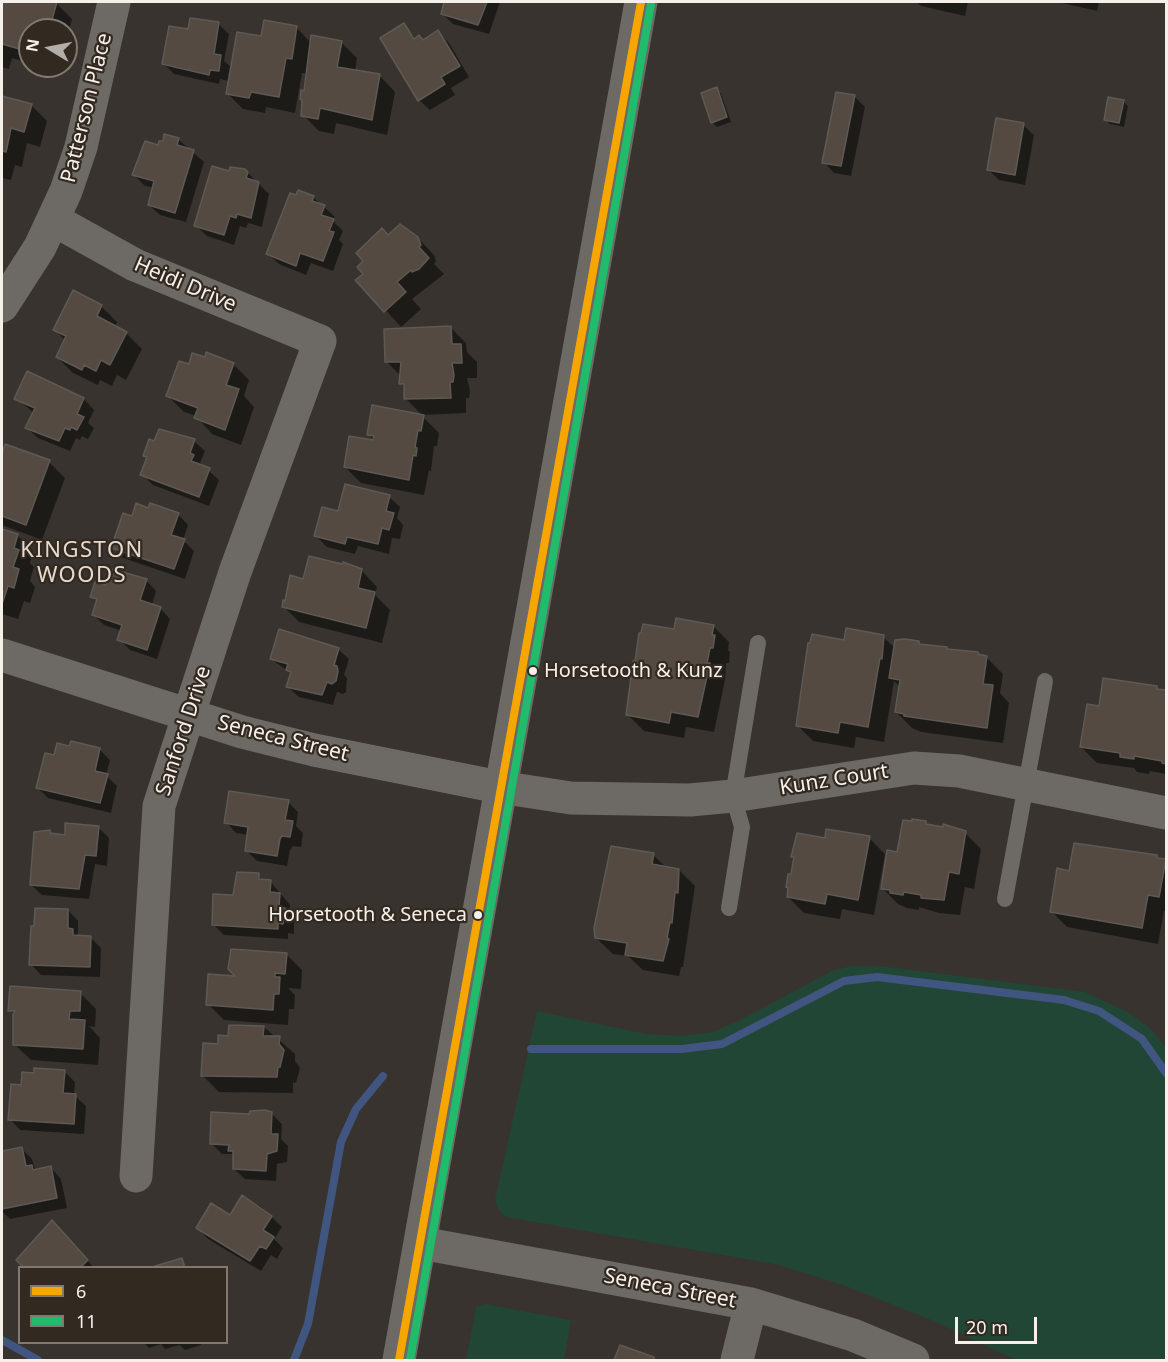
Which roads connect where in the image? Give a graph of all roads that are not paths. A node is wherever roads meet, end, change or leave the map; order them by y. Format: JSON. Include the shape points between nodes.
{"nodes":[{"id":1,"x":114,"y":2,"type":"edge"},
{"id":2,"x":641,"y":2,"type":"edge"},
{"id":3,"x":54,"y":220,"type":"junction"},
{"id":4,"x":2,"y":306,"type":"edge"},
{"id":5,"x":320,"y":340,"type":"joint"},
{"id":6,"x":758,"y":643,"type":"dead end"},
{"id":7,"x":2,"y":655,"type":"edge"},
{"id":8,"x":1045,"y":681,"type":"dead end"},
{"id":9,"x":191,"y":715,"type":"junction"},
{"id":10,"x":1024,"y":785,"type":"junction"},
{"id":11,"x":499,"y":787,"type":"junction"},
{"id":12,"x":733,"y":796,"type":"junction"},
{"id":13,"x":1167,"y":813,"type":"edge"},
{"id":14,"x":1005,"y":899,"type":"dead end"},
{"id":15,"x":729,"y":908,"type":"dead end"},
{"id":16,"x":136,"y":1176,"type":"dead end"},
{"id":17,"x":421,"y":1242,"type":"junction"},
{"id":18,"x":751,"y":1304,"type":"junction"},
{"id":19,"x":399,"y":1360,"type":"edge"},
{"id":20,"x":737,"y":1360,"type":"edge"},
{"id":21,"x":913,"y":1360,"type":"edge"}],
"edges":[{"from":1,"to":3,"type":"street","name":"Patterson Place","via":[[81,147]]},
{"from":2,"to":11,"type":"street"},
{"from":3,"to":4,"type":"street","name":"Patterson Place"},
{"from":3,"to":5,"type":"street","name":"Heidi Drive","via":[[135,264]]},
{"from":5,"to":9,"type":"street","name":"Sanford Drive","via":[[235,572]]},
{"from":6,"to":12,"type":"lane"},
{"from":7,"to":9,"type":"street","name":"Seneca Street"},
{"from":8,"to":10,"type":"lane"},
{"from":9,"to":11,"type":"street","name":"Seneca Street","via":[[314,750]]},
{"from":9,"to":16,"type":"street","name":"Sanford Drive","via":[[159,806]]},
{"from":10,"to":12,"type":"street","name":"Kunz Court","via":[[959,771],[914,768]]},
{"from":10,"to":13,"type":"street","name":"Kunz Court"},
{"from":10,"to":14,"type":"lane"},
{"from":11,"to":12,"type":"street","name":"Kunz Court","via":[[571,798],[690,800]]},
{"from":11,"to":17,"type":"street"},
{"from":12,"to":15,"type":"lane","via":[[742,827]]},
{"from":17,"to":18,"type":"street","name":"Seneca Street"},
{"from":17,"to":19,"type":"street"},
{"from":18,"to":20,"type":"street"},
{"from":18,"to":21,"type":"street","name":"Seneca Street","via":[[853,1335]]}]}
